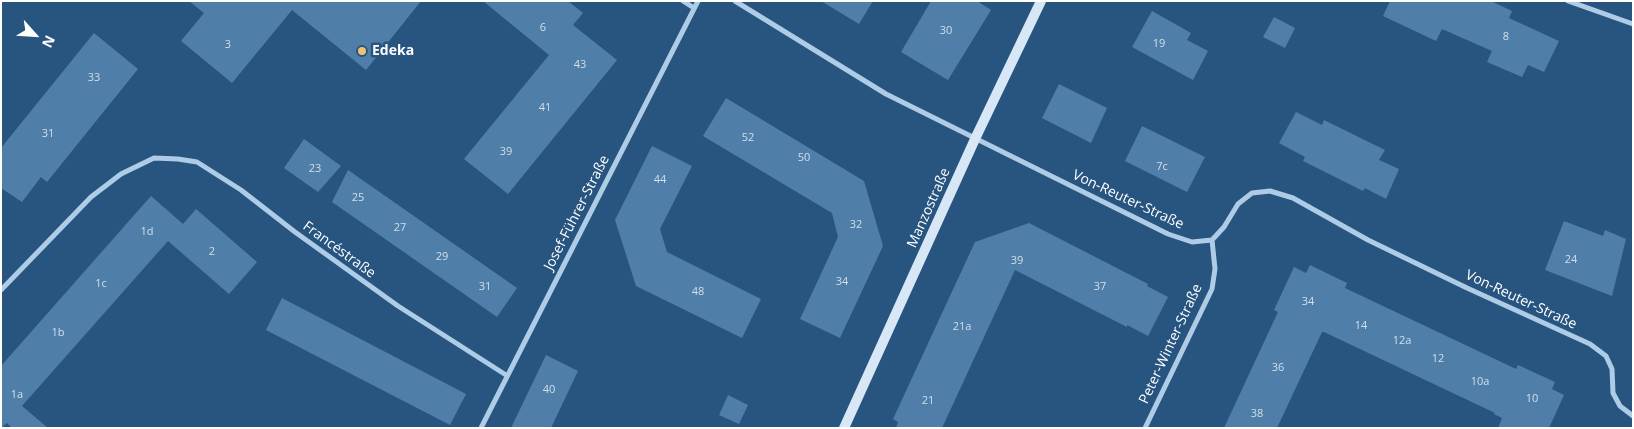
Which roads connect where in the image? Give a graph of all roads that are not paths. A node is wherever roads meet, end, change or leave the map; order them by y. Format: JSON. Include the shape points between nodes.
{"nodes":[{"id":1,"x":683,"y":1,"type":"edge"},
{"id":2,"x":698,"y":1,"type":"edge"},
{"id":3,"x":735,"y":1,"type":"edge"},
{"id":4,"x":1041,"y":1,"type":"edge"},
{"id":5,"x":1568,"y":1,"type":"edge"},
{"id":6,"x":694,"y":8,"type":"junction"},
{"id":7,"x":1633,"y":24,"type":"edge"},
{"id":8,"x":975,"y":139,"type":"junction"},
{"id":9,"x":1212,"y":240,"type":"junction"},
{"id":10,"x":1,"y":290,"type":"edge"},
{"id":11,"x":506,"y":375,"type":"junction"},
{"id":12,"x":1633,"y":416,"type":"edge"},
{"id":13,"x":481,"y":428,"type":"edge"},
{"id":14,"x":844,"y":428,"type":"edge"},
{"id":15,"x":1145,"y":428,"type":"edge"}],
"edges":[{"from":1,"to":6,"type":"street"},
{"from":2,"to":6,"type":"street"},
{"from":3,"to":8,"type":"street","name":"Von-Reuter-Straße","via":[[886,94]]},
{"from":4,"to":8,"type":"street","name":"Manzostraße"},
{"from":5,"to":7,"type":"street"},
{"from":6,"to":11,"type":"street","name":"Josef-Führer-Straße"},
{"from":8,"to":9,"type":"street","name":"Von-Reuter-Straße","via":[[1168,234],[1192,242]]},
{"from":8,"to":14,"type":"street","name":"Manzostraße"},
{"from":9,"to":12,"type":"street","name":"Von-Reuter-Straße","via":[[1238,204],[1252,193],[1270,191],[1293,198],[1368,240],[1590,344],[1606,356],[1612,368],[1613,392],[1620,406]]},
{"from":9,"to":15,"type":"street","name":"Peter-Winter-Straße","via":[[1215,269],[1212,288]]},
{"from":10,"to":11,"type":"street","name":"Francéstraße","via":[[90,196],[121,174],[154,158],[197,162],[241,190],[398,306]]},
{"from":11,"to":13,"type":"street","name":"Josef-Führer-Straße"}]}
